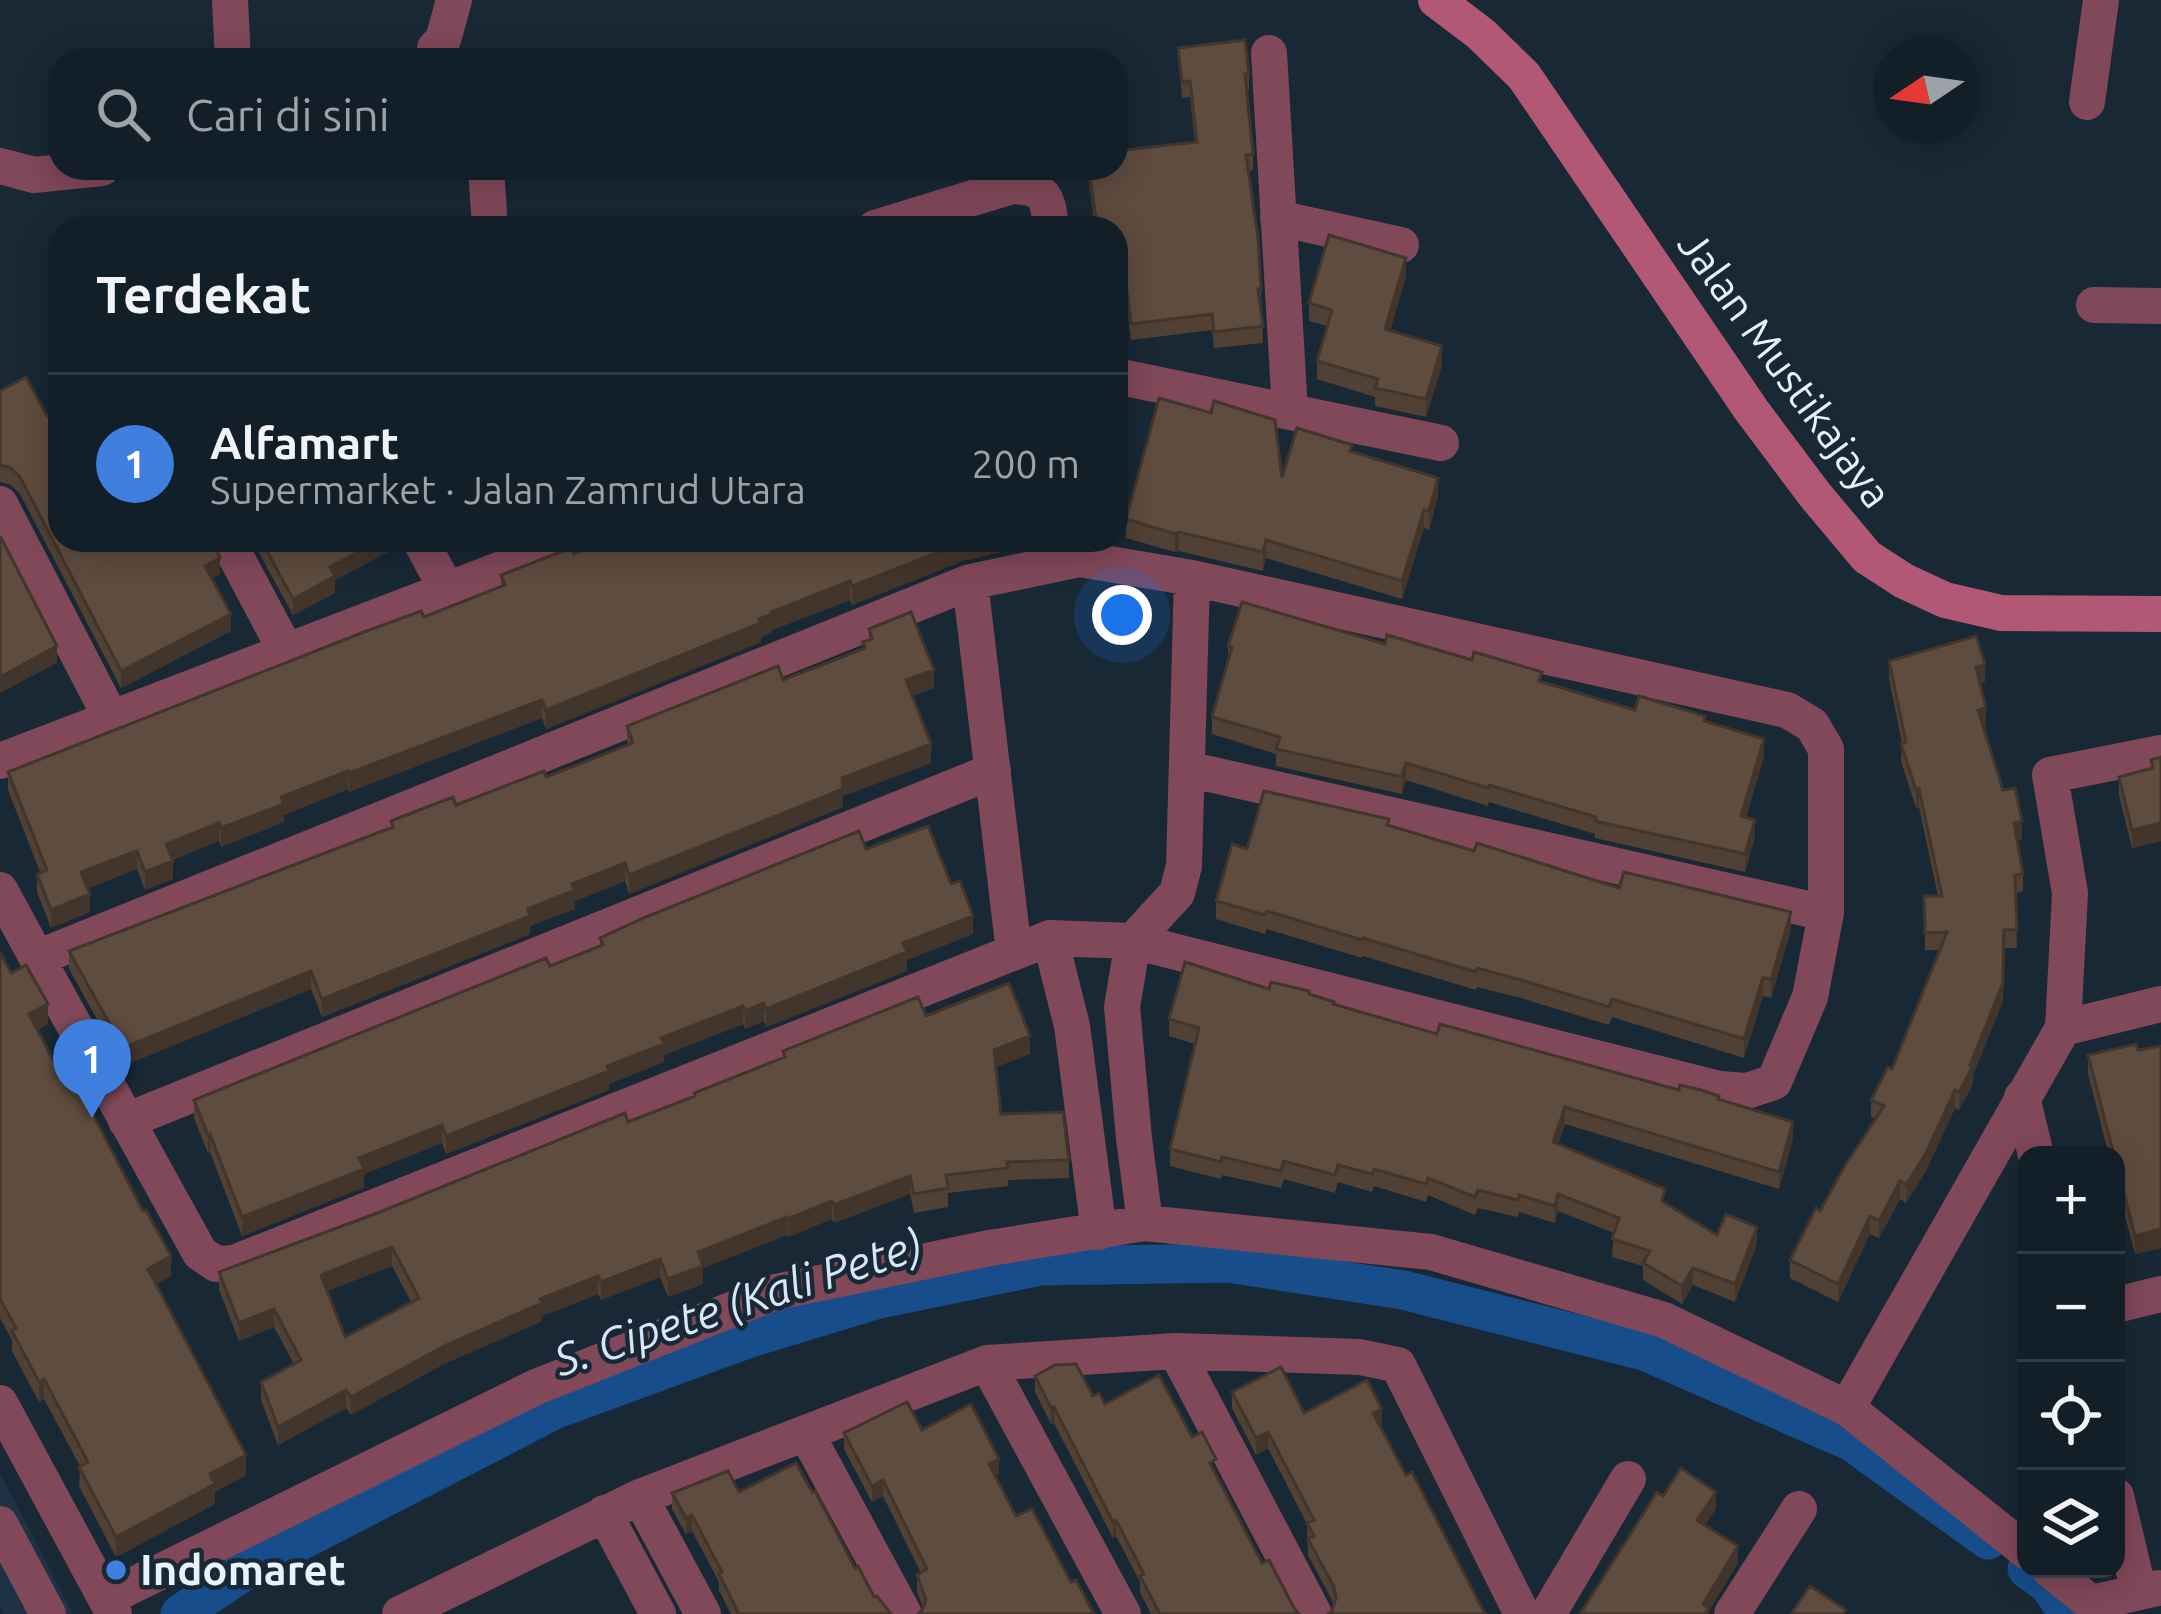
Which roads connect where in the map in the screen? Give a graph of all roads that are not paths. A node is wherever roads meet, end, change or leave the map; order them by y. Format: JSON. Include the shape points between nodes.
{"nodes":[{"id":1,"x":230,"y":0,"type":"edge"},
{"id":2,"x":454,"y":0,"type":"edge"},
{"id":3,"x":1436,"y":0,"type":"edge"},
{"id":4,"x":2101,"y":0,"type":"edge"},
{"id":5,"x":232,"y":48,"type":"edge"},
{"id":6,"x":435,"y":48,"type":"dead end"},
{"id":7,"x":1269,"y":53,"type":"dead end"},
{"id":8,"x":2087,"y":102,"type":"dead end"},
{"id":9,"x":0,"y":166,"type":"edge"},
{"id":10,"x":48,"y":174,"type":"edge"},
{"id":11,"x":487,"y":180,"type":"edge"},
{"id":12,"x":489,"y":216,"type":"edge"},
{"id":13,"x":914,"y":216,"type":"edge"},
{"id":14,"x":1049,"y":216,"type":"edge"},
{"id":15,"x":1278,"y":218,"type":"junction"},
{"id":16,"x":1401,"y":245,"type":"dead end"},
{"id":17,"x":2094,"y":304,"type":"dead end"},
{"id":18,"x":2161,"y":306,"type":"edge"},
{"id":19,"x":1128,"y":378,"type":"edge"},
{"id":20,"x":1290,"y":411,"type":"junction"},
{"id":21,"x":1441,"y":443,"type":"dead end"},
{"id":22,"x":0,"y":504,"type":"edge"},
{"id":23,"x":232,"y":552,"type":"edge"},
{"id":24,"x":426,"y":552,"type":"edge"},
{"id":25,"x":546,"y":552,"type":"edge"},
{"id":26,"x":1070,"y":552,"type":"edge"},
{"id":27,"x":1092,"y":552,"type":"edge"},
{"id":28,"x":1192,"y":578,"type":"junction"},
{"id":29,"x":970,"y":582,"type":"junction"},
{"id":30,"x":447,"y":590,"type":"junction"},
{"id":31,"x":2161,"y":614,"type":"edge"},
{"id":32,"x":286,"y":651,"type":"junction"},
{"id":33,"x":111,"y":718,"type":"junction"},
{"id":34,"x":2161,"y":753,"type":"edge"},
{"id":35,"x":0,"y":761,"type":"edge"},
{"id":36,"x":1187,"y":769,"type":"junction"},
{"id":37,"x":993,"y":771,"type":"junction"},
{"id":38,"x":0,"y":890,"type":"edge"},
{"id":39,"x":1826,"y":913,"type":"junction"},
{"id":40,"x":1050,"y":938,"type":"junction"},
{"id":41,"x":1133,"y":941,"type":"junction"},
{"id":42,"x":1014,"y":952,"type":"junction"},
{"id":43,"x":37,"y":958,"type":"junction"},
{"id":44,"x":2161,"y":1004,"type":"edge"},
{"id":45,"x":2062,"y":1028,"type":"junction"},
{"id":46,"x":2022,"y":1097,"type":"junction"},
{"id":47,"x":126,"y":1121,"type":"junction"},
{"id":48,"x":2034,"y":1146,"type":"edge"},
{"id":49,"x":1145,"y":1222,"type":"junction"},
{"id":50,"x":1099,"y":1232,"type":"junction"},
{"id":51,"x":2161,"y":1294,"type":"edge"},
{"id":52,"x":2125,"y":1303,"type":"edge"},
{"id":53,"x":1176,"y":1351,"type":"junction"},
{"id":54,"x":987,"y":1363,"type":"junction"},
{"id":55,"x":0,"y":1403,"type":"edge"},
{"id":56,"x":1847,"y":1408,"type":"junction"},
{"id":57,"x":806,"y":1432,"type":"junction"},
{"id":58,"x":1628,"y":1479,"type":"dead end"},
{"id":59,"x":640,"y":1497,"type":"junction"},
{"id":60,"x":1799,"y":1509,"type":"dead end"},
{"id":61,"x":604,"y":1514,"type":"junction"},
{"id":62,"x":2125,"y":1521,"type":"edge"},
{"id":63,"x":0,"y":1523,"type":"edge"},
{"id":64,"x":2017,"y":1544,"type":"edge"},
{"id":65,"x":2060,"y":1578,"type":"edge"},
{"id":66,"x":2150,"y":1590,"type":"edge"},
{"id":67,"x":110,"y":1606,"type":"edge"},
{"id":68,"x":2096,"y":1608,"type":"edge"},
{"id":69,"x":48,"y":1614,"type":"edge"},
{"id":70,"x":400,"y":1614,"type":"edge"},
{"id":71,"x":658,"y":1614,"type":"edge"},
{"id":72,"x":703,"y":1614,"type":"edge"},
{"id":73,"x":904,"y":1614,"type":"edge"},
{"id":74,"x":1124,"y":1614,"type":"edge"},
{"id":75,"x":1314,"y":1614,"type":"edge"},
{"id":76,"x":1522,"y":1614,"type":"edge"},
{"id":77,"x":1548,"y":1614,"type":"edge"},
{"id":78,"x":1732,"y":1614,"type":"edge"}],
"edges":[{"from":1,"to":5,"type":"street"},
{"from":2,"to":6,"type":"street"},
{"from":3,"to":31,"type":"main road","name":"Jalan Mustikajaya","via":[[1524,76],[1752,411],[1867,557],[1945,600],[2001,613]]},
{"from":4,"to":8,"type":"street"},
{"from":7,"to":15,"type":"street"},
{"from":9,"to":10,"type":"street"},
{"from":11,"to":12,"type":"street"},
{"from":13,"to":14,"type":"street","via":[[1012,186],[1040,192]]},
{"from":15,"to":16,"type":"street"},
{"from":15,"to":20,"type":"street"},
{"from":17,"to":18,"type":"street"},
{"from":19,"to":20,"type":"street"},
{"from":20,"to":21,"type":"street"},
{"from":22,"to":33,"type":"street"},
{"from":23,"to":32,"type":"street"},
{"from":24,"to":30,"type":"street"},
{"from":25,"to":30,"type":"street"},
{"from":26,"to":29,"type":"street"},
{"from":27,"to":28,"type":"street"},
{"from":28,"to":36,"type":"street"},
{"from":28,"to":39,"type":"street","via":[[1787,710],[1812,724],[1826,749]]},
{"from":29,"to":37,"type":"street"},
{"from":29,"to":43,"type":"street"},
{"from":30,"to":32,"type":"street"},
{"from":32,"to":33,"type":"street"},
{"from":33,"to":35,"type":"street"},
{"from":34,"to":45,"type":"street","via":[[2050,775],[2070,892]]},
{"from":36,"to":39,"type":"street"},
{"from":36,"to":41,"type":"street","via":[[1177,893]]},
{"from":37,"to":42,"type":"street"},
{"from":37,"to":47,"type":"street"},
{"from":38,"to":43,"type":"street"},
{"from":39,"to":41,"type":"street","via":[[1810,997],[1774,1082],[1747,1091]]},
{"from":40,"to":41,"type":"street"},
{"from":40,"to":42,"type":"street"},
{"from":40,"to":50,"type":"street","via":[[1072,1027]]},
{"from":41,"to":49,"type":"street","via":[[1122,1006]]},
{"from":42,"to":47,"type":"street","via":[[234,1263],[216,1264],[200,1252]]},
{"from":43,"to":47,"type":"street"},
{"from":44,"to":45,"type":"street"},
{"from":45,"to":46,"type":"street"},
{"from":46,"to":48,"type":"street"},
{"from":46,"to":56,"type":"street"},
{"from":49,"to":50,"type":"street"},
{"from":49,"to":56,"type":"street","via":[[1432,1252],[1664,1320]]},
{"from":50,"to":67,"type":"street","via":[[776,1292],[536,1387]]},
{"from":51,"to":52,"type":"street"},
{"from":53,"to":54,"type":"street"},
{"from":53,"to":75,"type":"street"},
{"from":53,"to":76,"type":"street","via":[[1398,1365]]},
{"from":54,"to":57,"type":"street"},
{"from":54,"to":74,"type":"street"},
{"from":55,"to":67,"type":"street"},
{"from":56,"to":64,"type":"street"},
{"from":57,"to":59,"type":"street"},
{"from":57,"to":73,"type":"street"},
{"from":58,"to":77,"type":"street"},
{"from":59,"to":61,"type":"street"},
{"from":59,"to":72,"type":"street"},
{"from":60,"to":78,"type":"street"},
{"from":61,"to":70,"type":"street"},
{"from":61,"to":71,"type":"street"},
{"from":62,"to":66,"type":"street"},
{"from":63,"to":69,"type":"street"},
{"from":65,"to":68,"type":"street"},
{"from":66,"to":68,"type":"street"}]}
